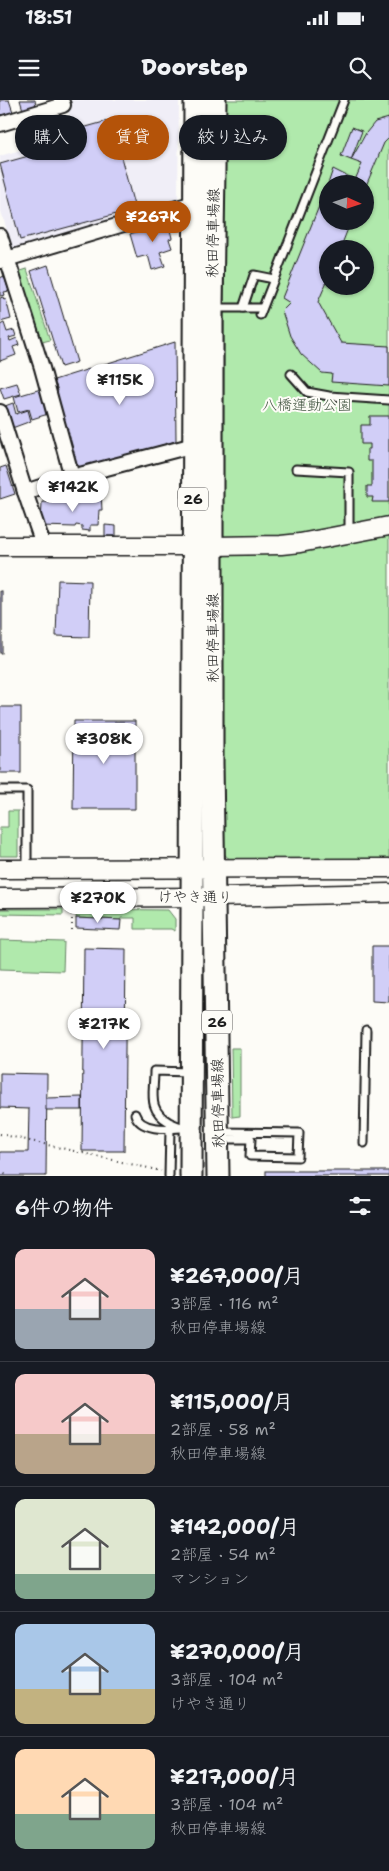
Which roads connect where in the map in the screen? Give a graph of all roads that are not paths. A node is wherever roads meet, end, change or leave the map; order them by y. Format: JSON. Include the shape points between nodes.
{"nodes":[{"id":1,"x":61,"y":100,"type":"edge"},
{"id":2,"x":195,"y":100,"type":"edge"},
{"id":3,"x":215,"y":100,"type":"edge"},
{"id":4,"x":344,"y":100,"type":"edge"},
{"id":5,"x":0,"y":124,"type":"edge"},
{"id":6,"x":195,"y":206,"type":"junction"},
{"id":7,"x":0,"y":236,"type":"edge"},
{"id":8,"x":4,"y":260,"type":"edge"},
{"id":9,"x":274,"y":279,"type":"junction"},
{"id":10,"x":212,"y":308,"type":"junction"},
{"id":11,"x":243,"y":308,"type":"junction"},
{"id":12,"x":292,"y":374,"type":"dead end"},
{"id":13,"x":389,"y":400,"type":"edge"},
{"id":14,"x":0,"y":412,"type":"edge"},
{"id":15,"x":194,"y":445,"type":"junction"},
{"id":16,"x":296,"y":469,"type":"dead end"},
{"id":17,"x":72,"y":477,"type":"junction"},
{"id":18,"x":25,"y":492,"type":"junction"},
{"id":19,"x":389,"y":526,"type":"edge"},
{"id":20,"x":349,"y":533,"type":"junction"},
{"id":21,"x":0,"y":546,"type":"edge"},
{"id":22,"x":203,"y":546,"type":"junction"},
{"id":23,"x":44,"y":547,"type":"junction"},
{"id":24,"x":0,"y":790,"type":"edge"},
{"id":25,"x":192,"y":868,"type":"junction"},
{"id":26,"x":213,"y":868,"type":"junction"},
{"id":27,"x":389,"y":868,"type":"edge"},
{"id":28,"x":0,"y":869,"type":"edge"},
{"id":29,"x":27,"y":870,"type":"junction"},
{"id":30,"x":389,"y":893,"type":"edge"},
{"id":31,"x":192,"y":897,"type":"junction"},
{"id":32,"x":213,"y":897,"type":"junction"},
{"id":33,"x":0,"y":898,"type":"edge"},
{"id":34,"x":366,"y":1030,"type":"dead end"},
{"id":35,"x":145,"y":1071,"type":"dead end"},
{"id":36,"x":154,"y":1071,"type":"junction"},
{"id":37,"x":191,"y":1072,"type":"junction"},
{"id":38,"x":135,"y":1114,"type":"dead end"},
{"id":39,"x":186,"y":1128,"type":"junction"},
{"id":40,"x":170,"y":1129,"type":"junction"},
{"id":41,"x":218,"y":1135,"type":"junction"},
{"id":42,"x":364,"y":1143,"type":"dead end"},
{"id":43,"x":166,"y":1174,"type":"edge"},
{"id":44,"x":192,"y":1176,"type":"edge"},
{"id":45,"x":218,"y":1176,"type":"edge"}],
"edges":[{"from":1,"to":5,"type":"street","via":[[63,105]]},
{"from":2,"to":6,"type":"main road","name":"秋田停車場線","number":"26"},
{"from":3,"to":10,"type":"main road","name":"秋田停車場線","number":"26"},
{"from":4,"to":9,"type":"lane"},
{"from":6,"to":8,"type":"street","via":[[187,205]]},
{"from":6,"to":15,"type":"main road","name":"秋田停車場線","number":"26"},
{"from":7,"to":8,"type":"street"},
{"from":8,"to":17,"type":"street","via":[[42,368]]},
{"from":9,"to":11,"type":"lane","via":[[261,312]]},
{"from":9,"to":11,"type":"lane","via":[[254,275]]},
{"from":10,"to":11,"type":"lane"},
{"from":10,"to":22,"type":"main road","name":"秋田停車場線","number":"26"},
{"from":12,"to":13,"type":"lane","via":[[307,392]]},
{"from":14,"to":18,"type":"street"},
{"from":15,"to":17,"type":"street"},
{"from":15,"to":22,"type":"main road","name":"秋田停車場線","number":"26"},
{"from":16,"to":20,"type":"lane","via":[[349,472]]},
{"from":17,"to":18,"type":"street"},
{"from":18,"to":23,"type":"street"},
{"from":19,"to":20,"type":"street"},
{"from":20,"to":22,"type":"street","via":[[300,543]]},
{"from":21,"to":23,"type":"street"},
{"from":22,"to":23,"type":"street"},
{"from":22,"to":25,"type":"main road","name":"秋田停車場線","number":"26"},
{"from":22,"to":26,"type":"main road","name":"秋田停車場線","number":"26"},
{"from":24,"to":29,"type":"lane","via":[[27,790]]},
{"from":25,"to":26,"type":"street","name":"けやき通り"},
{"from":25,"to":29,"type":"street","name":"けやき通り"},
{"from":25,"to":31,"type":"main road","name":"秋田停車場線","number":"26"},
{"from":26,"to":27,"type":"street","name":"けやき通り"},
{"from":26,"to":32,"type":"main road","name":"秋田停車場線","number":"26"},
{"from":28,"to":29,"type":"street","name":"けやき通り"},
{"from":30,"to":32,"type":"street","name":"けやき通り"},
{"from":31,"to":32,"type":"street","name":"けやき通り"},
{"from":31,"to":33,"type":"street","name":"けやき通り"},
{"from":31,"to":37,"type":"main road","name":"秋田停車場線","number":"26"},
{"from":32,"to":41,"type":"main road","name":"秋田停車場線","number":"26","via":[[221,976],[217,1019]]},
{"from":34,"to":42,"type":"lane"},
{"from":35,"to":36,"type":"lane"},
{"from":36,"to":37,"type":"lane"},
{"from":36,"to":39,"type":"lane","via":[[154,1108],[161,1117]]},
{"from":37,"to":39,"type":"main road","name":"秋田停車場線","number":"26"},
{"from":38,"to":40,"type":"lane","via":[[140,1122]]},
{"from":39,"to":40,"type":"lane"},
{"from":39,"to":44,"type":"main road","name":"秋田停車場線","number":"26"},
{"from":40,"to":43,"type":"lane"},
{"from":41,"to":41,"type":"lane","via":[[299,1133],[298,1157],[250,1156],[251,1139]]},
{"from":41,"to":45,"type":"main road","name":"秋田停車場線","number":"26"}]}
